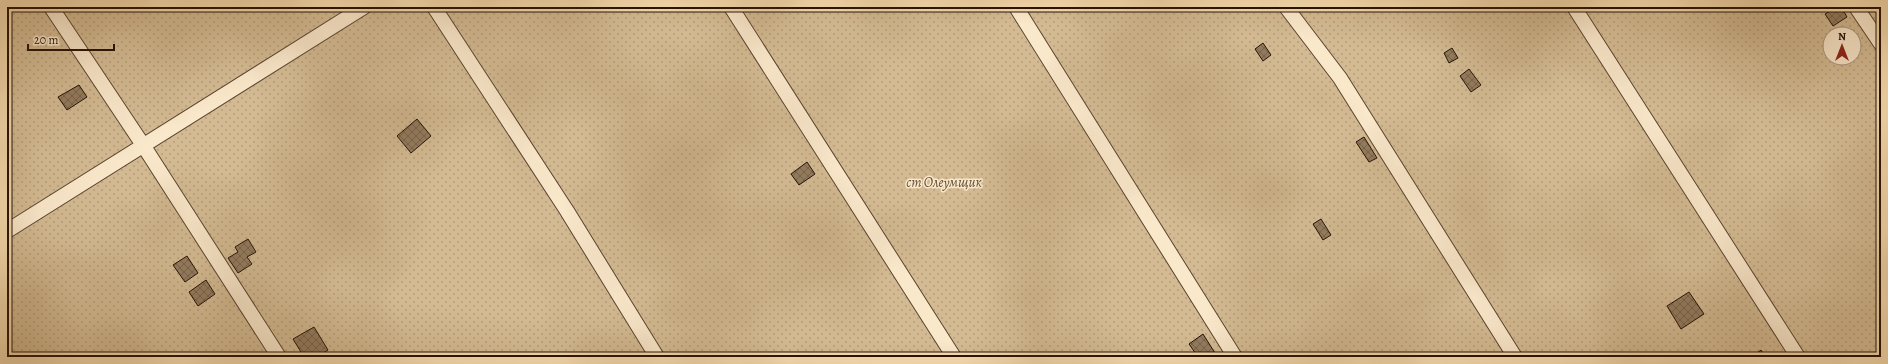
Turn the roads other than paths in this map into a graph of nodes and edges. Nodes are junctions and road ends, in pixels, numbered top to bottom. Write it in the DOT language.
graph roads {
  1 [pos="51,7"];
  2 [pos="364,7"];
  3 [pos="434,7"];
  4 [pos="731,7"];
  5 [pos="1016,7"];
  6 [pos="1286,7"];
  7 [pos="1574,7"];
  8 [pos="1856,7"];
  9 [pos="1881,44"];
  10 [pos="143,145"];
  11 [pos="7,231"];
  12 [pos="279,357"];
  13 [pos="657,357"];
  14 [pos="954,357"];
  15 [pos="1235,357"];
  16 [pos="1515,357"];
  17 [pos="1798,357"];
  1 -- 10 [label="lane"];
  2 -- 10 [label="lane"];
  3 -- 13 [label="lane"];
  4 -- 14 [label="lane"];
  5 -- 15 [label="lane"];
  6 -- 16 [label="lane"];
  7 -- 17 [label="lane"];
  8 -- 9 [label="lane"];
  10 -- 11 [label="lane"];
  10 -- 12 [label="lane"];
}
